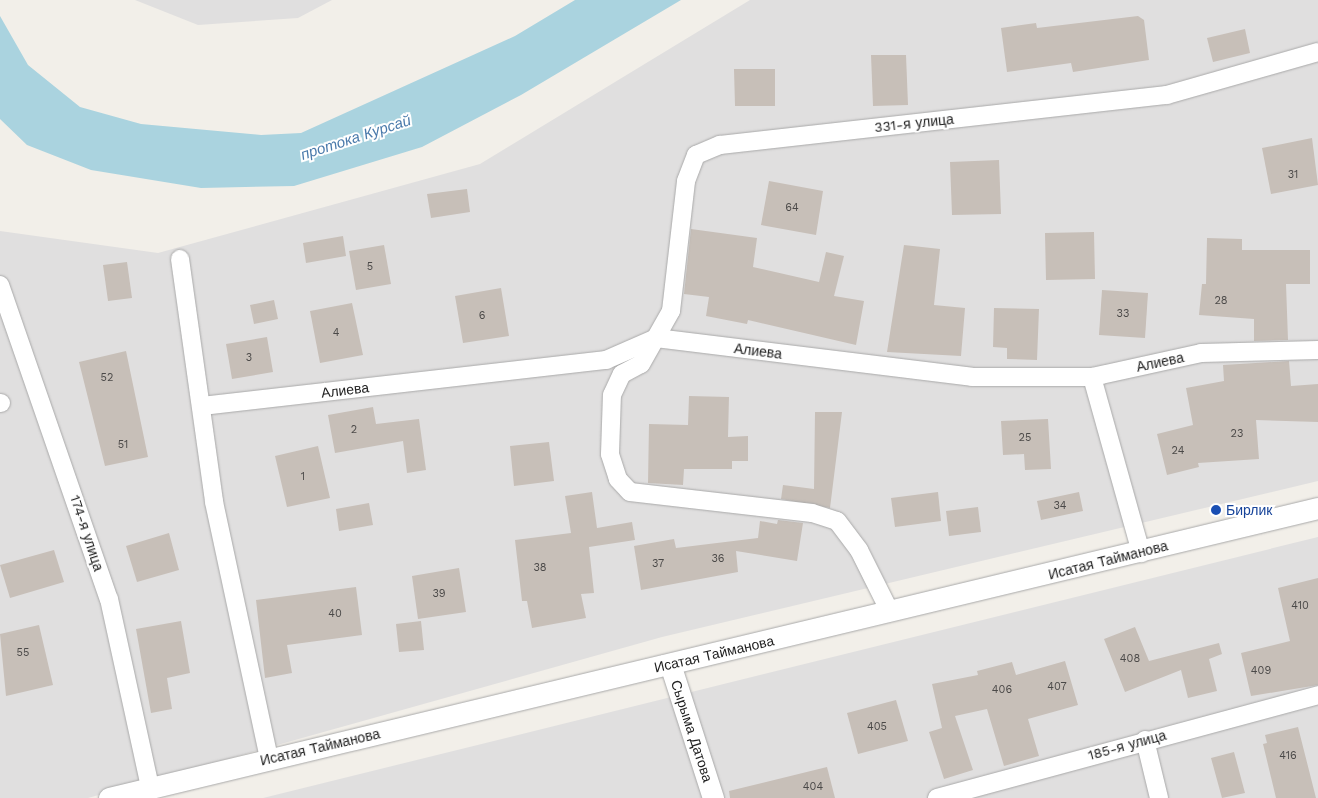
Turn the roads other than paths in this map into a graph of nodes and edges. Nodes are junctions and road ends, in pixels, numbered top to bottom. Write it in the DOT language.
graph roads {
  1 [pos="1318,52"];
  2 [pos="180,259"];
  3 [pos="0,285"];
  4 [pos="656,338"];
  5 [pos="1318,350"];
  6 [pos="1092,376"];
  7 [pos="202,406"];
  8 [pos="1318,508"];
  9 [pos="1141,553"];
  10 [pos="890,612"];
  11 [pos="670,664"];
  12 [pos="1318,695"];
  13 [pos="1146,740"];
  14 [pos="269,759"];
  15 [pos="150,787"];
  16 [pos="109,798"];
  17 [pos="713,798"];
  18 [pos="937,798"];
  19 [pos="1159,798"];
  1 -- 4 [label="street, 331-я улица"];
  2 -- 7 [label="street"];
  3 -- 15 [label="street, 174-я улица"];
  4 -- 6 [label="street, Алиева"];
  4 -- 7 [label="street, Алиева"];
  4 -- 10 [label="street, 331-я улица"];
  5 -- 6 [label="street, Алиева"];
  6 -- 9 [label="street"];
  7 -- 14 [label="street"];
  8 -- 9 [label="street, Исатая Тайманова"];
  9 -- 10 [label="street, Исатая Тайманова"];
  10 -- 11 [label="street, Исатая Тайманова"];
  11 -- 14 [label="street, Исатая Тайманова"];
  11 -- 17 [label="street, Сырыма Датова"];
  12 -- 13 [label="street, 185-я улица"];
  13 -- 18 [label="street, 185-я улица"];
  13 -- 19 [label="street"];
  14 -- 15 [label="street, Исатая Тайманова"];
  15 -- 16 [label="street, Исатая Тайманова"];
}
